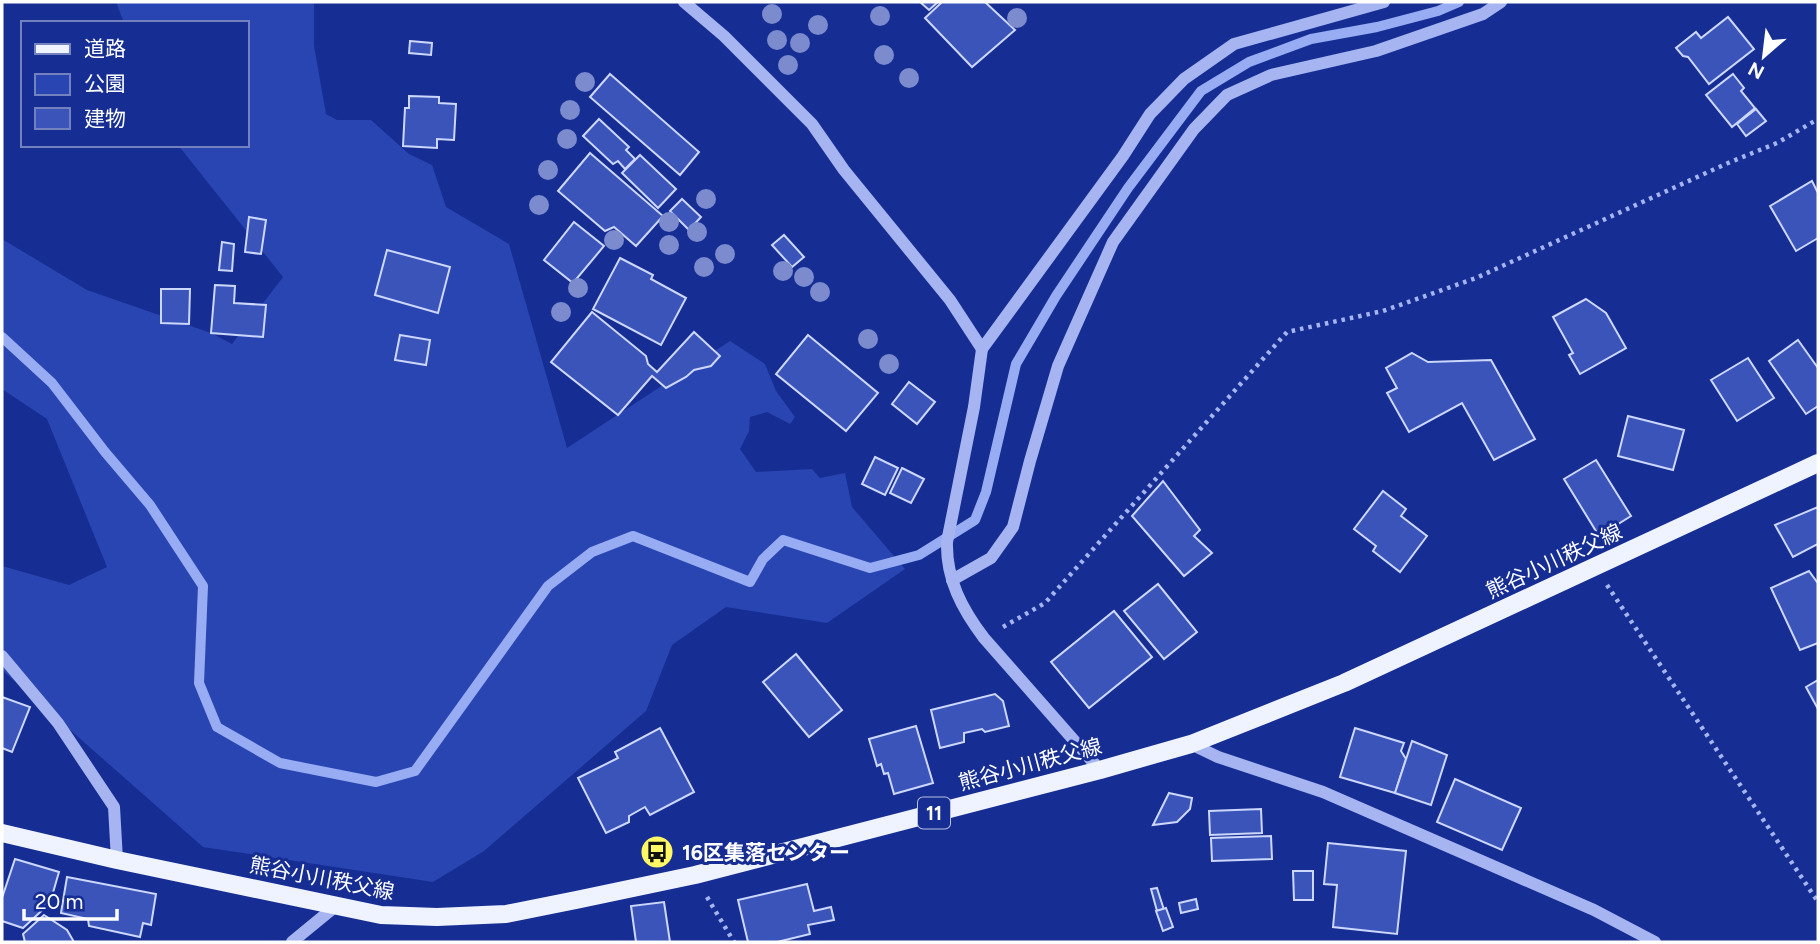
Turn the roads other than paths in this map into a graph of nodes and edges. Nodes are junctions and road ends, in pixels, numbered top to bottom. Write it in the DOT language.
graph roads {
  1 [pos="684,2"];
  2 [pos="1384,2"];
  3 [pos="1501,2"];
  4 [pos="982,349"];
  5 [pos="1818,463"];
  6 [pos="951,580"];
  7 [pos="2,656"];
  8 [pos="1191,744"];
  9 [pos="1100,770"];
  10 [pos="2,833"];
  11 [pos="117,860"];
  12 [pos="337,905"];
  13 [pos="292,942"];
  14 [pos="1655,942"];
  1 -- 4 [label="street"];
  2 -- 4 [label="street"];
  3 -- 6 [label="street"];
  4 -- 6 [label="street"];
  5 -- 8 [label="main road, 熊谷小川秩父線 / 11"];
  6 -- 9 [label="street"];
  7 -- 11 [label="street"];
  8 -- 9 [label="main road, 熊谷小川秩父線 / 11"];
  8 -- 14 [label="street"];
  9 -- 12 [label="main road, 熊谷小川秩父線 / 11"];
  10 -- 11 [label="main road, 熊谷小川秩父線 / 11"];
  11 -- 12 [label="main road, 熊谷小川秩父線 / 11"];
  12 -- 13 [label="street"];
}
